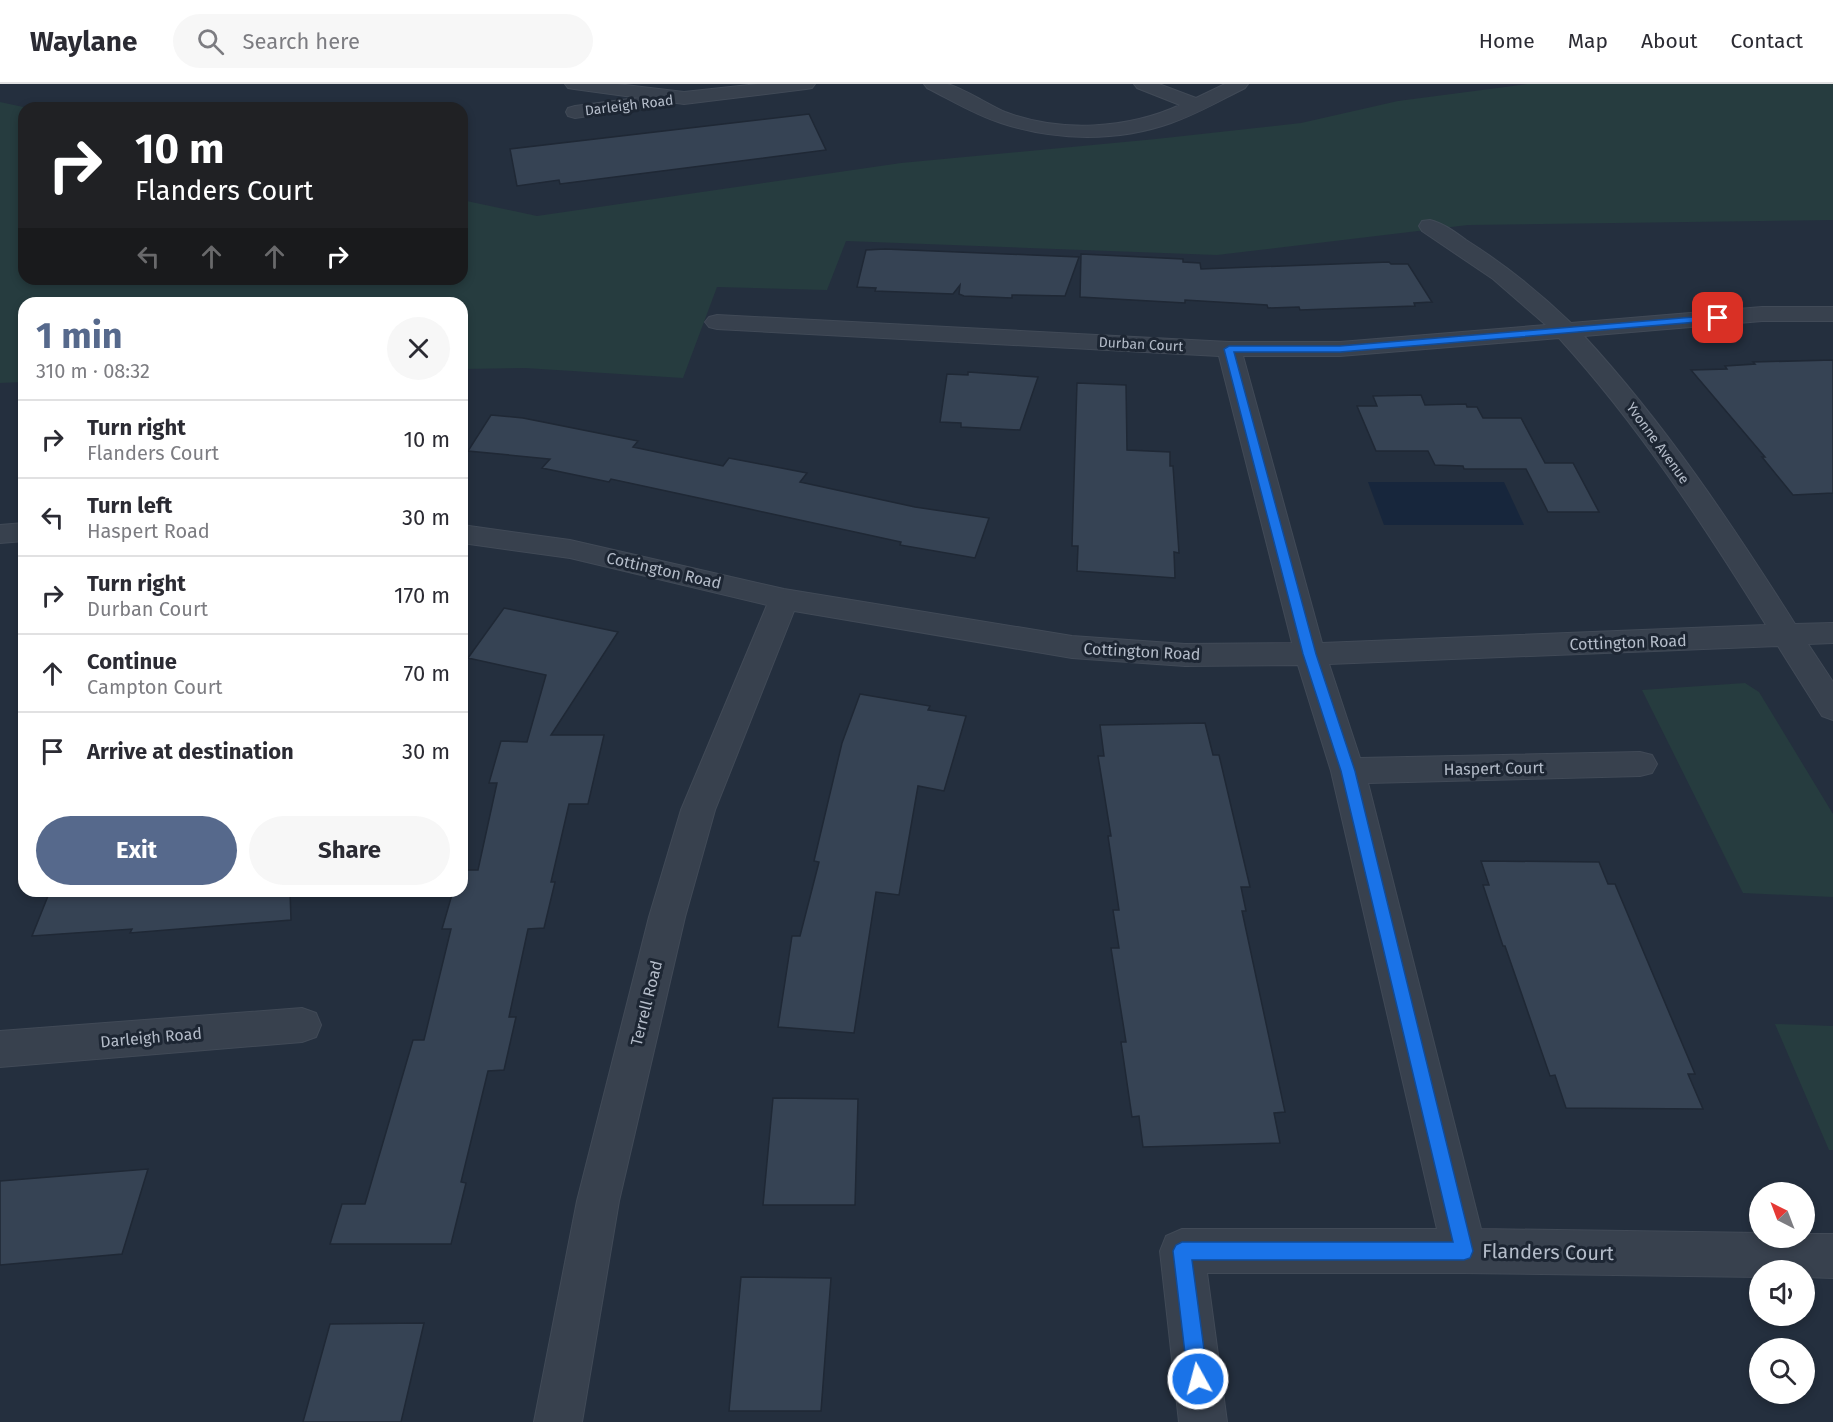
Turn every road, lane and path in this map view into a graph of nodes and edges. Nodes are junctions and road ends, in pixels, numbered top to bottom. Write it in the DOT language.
graph roads {
  1 [pos="574,84"];
  2 [pos="806,84"];
  3 [pos="933,84"];
  4 [pos="1143,84"];
  5 [pos="1239,84"];
  6 [pos="684,98"];
  7 [pos="1196,105"];
  8 [pos="575,112"];
  9 [pos="1430,226"];
  10 [pos="1833,314"];
  11 [pos="717,321"];
  12 [pos="1565,330"];
  13 [pos="1229,349"];
  14 [pos="18,532"];
  15 [pos="0,534"];
  16 [pos="468,535"];
  17 [pos="784,599"];
  18 [pos="1833,633"];
  19 [pos="1785,635"];
  20 [pos="1310,654"];
  21 [pos="1833,708"];
  22 [pos="1640,764"];
  23 [pos="1348,771"];
  24 [pos="302,1025"];
  25 [pos="0,1049"];
  26 [pos="1464,1251"];
  27 [pos="1833,1256"];
  28 [pos="558,1422"];
  29 [pos="1203,1422"];
  1 -- 6 [label="street, Darleigh Road"];
  2 -- 6 [label="street, Darleigh Road"];
  3 -- 7 [label="street"];
  4 -- 7 [label="street"];
  5 -- 7 [label="street"];
  6 -- 8 [label="street, Darleigh Road"];
  9 -- 12 [label="street, Yvonne Avenue"];
  10 -- 12 [label="street, Durban Court"];
  11 -- 13 [label="street, Durban Court"];
  12 -- 13 [label="street, Durban Court"];
  12 -- 19 [label="street, Yvonne Avenue"];
  13 -- 20 [label="street"];
  14 -- 15 [label="street"];
  16 -- 17 [label="street, Cottington Road"];
  17 -- 20 [label="street, Cottington Road"];
  17 -- 28 [label="street, Terrell Road"];
  18 -- 19 [label="street, Cottington Road"];
  19 -- 20 [label="street, Cottington Road"];
  19 -- 21 [label="street, Yvonne Avenue"];
  20 -- 23 [label="street"];
  22 -- 23 [label="street, Haspert Court"];
  23 -- 26 [label="street"];
  24 -- 25 [label="street, Darleigh Road"];
  26 -- 27 [label="street, Flanders Court"];
  26 -- 29 [label="street, Flanders Court"];
}
